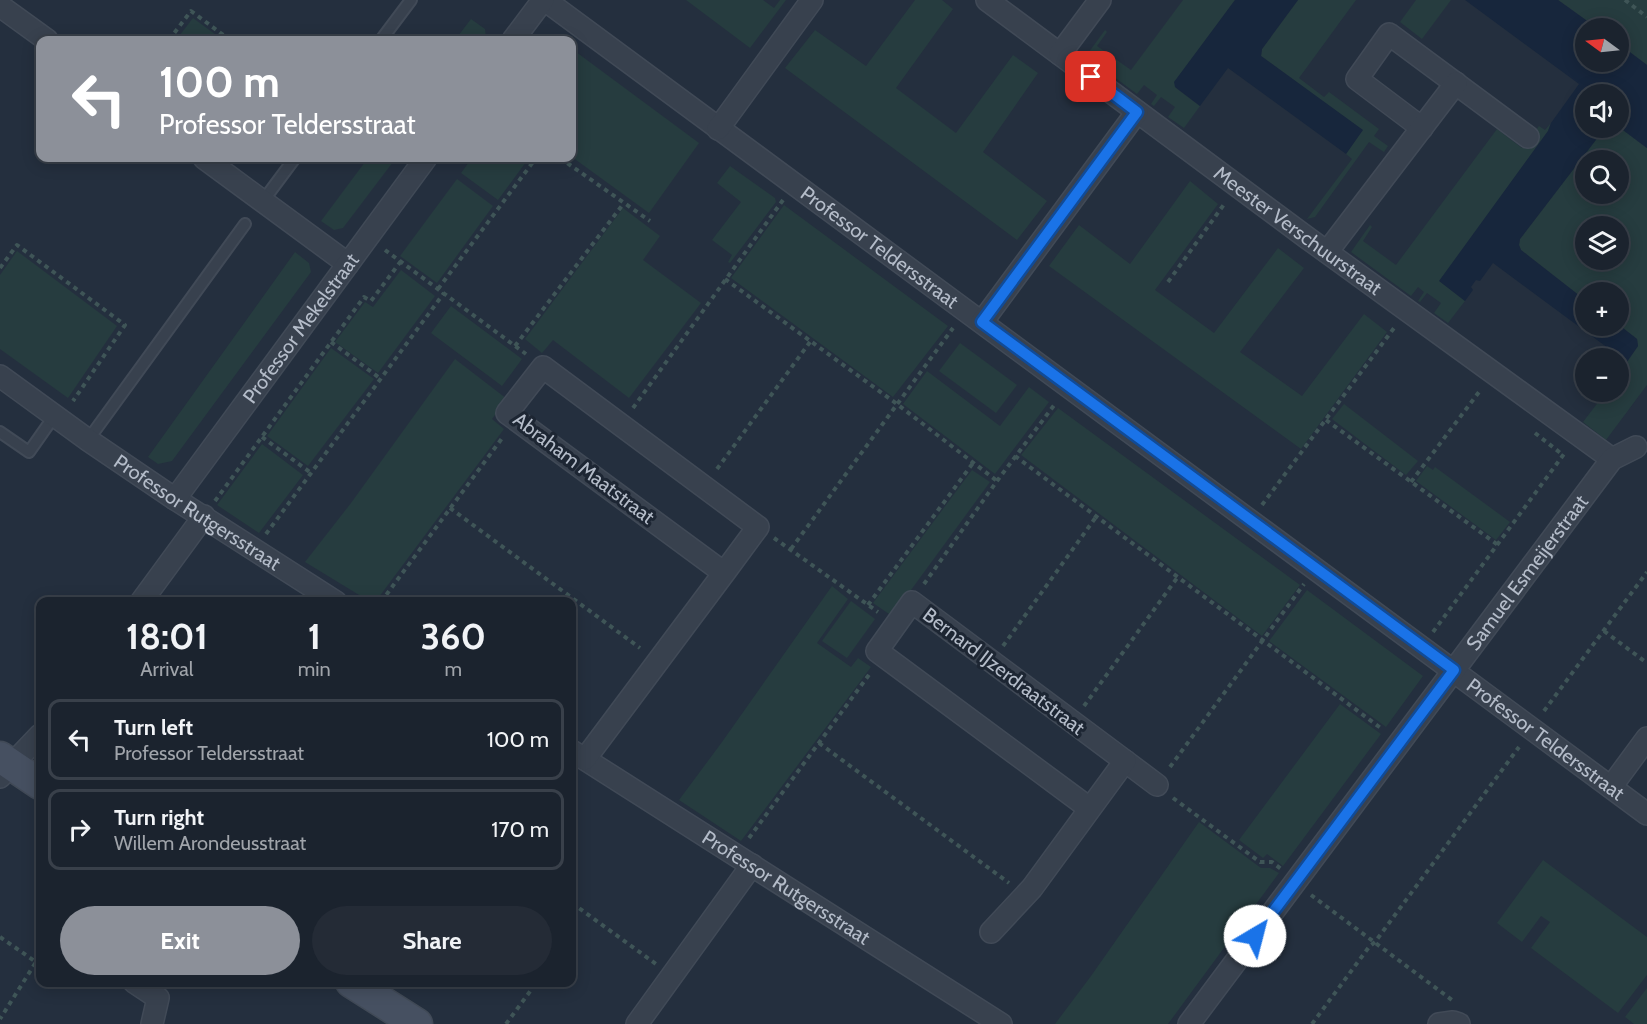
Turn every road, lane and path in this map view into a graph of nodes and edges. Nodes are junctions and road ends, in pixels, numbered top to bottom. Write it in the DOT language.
graph roads {
  1 [pos="411,0"];
  2 [pos="544,0"];
  3 [pos="812,0"];
  4 [pos="987,0"];
  5 [pos="1100,0"];
  6 [pos="1624,0"];
  7 [pos="0,6"];
  8 [pos="1647,17"];
  9 [pos="41,36"];
  10 [pos="172,36"];
  11 [pos="225,36"];
  12 [pos="384,36"];
  13 [pos="516,36"];
  14 [pos="1060,54"];
  15 [pos="1456,83"];
  16 [pos="1137,112"];
  17 [pos="1422,128"];
  18 [pos="718,129"];
  19 [pos="1528,137"];
  20 [pos="209,162"];
  21 [pos="292,162"];
  22 [pos="423,162"];
  23 [pos="533,162"];
  24 [pos="566,162"];
  25 [pos="794,185"];
  26 [pos="263,201"];
  27 [pos="624,203"];
  28 [pos="1225,203"];
  29 [pos="651,221"];
  30 [pos="245,224"];
  31 [pos="368,237"];
  32 [pos="1327,252"];
  33 [pos="400,261"];
  34 [pos="348,264"];
  35 [pos="0,268"];
  36 [pos="725,279"];
  37 [pos="1168,282"];
  38 [pos="438,290"];
  39 [pos="444,294"];
  40 [pos="1408,310"];
  41 [pos="974,316"];
  42 [pos="331,342"];
  43 [pos="810,342"];
  44 [pos="515,346"];
  45 [pos="543,367"];
  46 [pos="0,376"];
  47 [pos="381,379"];
  48 [pos="1068,386"];
  49 [pos="1479,392"];
  50 [pos="897,404"];
  51 [pos="58,417"];
  52 [pos="516,420"];
  53 [pos="1326,420"];
  54 [pos="621,425"];
  55 [pos="0,432"];
  56 [pos="1580,436"];
  57 [pos="262,437"];
  58 [pos="88,440"];
  59 [pos="1636,447"];
  60 [pos="1015,456"];
  61 [pos="1612,459"];
  62 [pos="973,463"];
  63 [pos="311,473"];
  64 [pos="997,481"];
  65 [pos="1412,482"];
  66 [pos="704,486"];
  67 [pos="175,499"];
  68 [pos="450,508"];
  69 [pos="204,516"];
  70 [pos="1096,517"];
  71 [pos="1251,520"];
  72 [pos="758,527"];
  73 [pos="1498,545"];
  74 [pos="255,549"];
  75 [pos="791,549"];
  76 [pos="1316,568"];
  77 [pos="1647,572"];
  78 [pos="724,573"];
  79 [pos="1177,578"];
  80 [pos="145,597"];
  81 [pos="328,597"];
  82 [pos="385,597"];
  83 [pos="571,597"];
  84 [pos="576,601"];
  85 [pos="912,602"];
  86 [pos="867,605"];
  87 [pos="895,625"];
  88 [pos="1604,631"];
  89 [pos="1262,640"];
  90 [pos="1422,647"];
  91 [pos="883,656"];
  92 [pos="658,661"];
  93 [pos="992,661"];
  94 [pos="1647,663"];
  95 [pos="1454,670"];
  96 [pos="1072,722"];
  97 [pos="1532,729"];
  98 [pos="36,738"];
  99 [pos="1647,738"];
  100 [pos="1400,742"];
  101 [pos="819,743"];
  102 [pos="578,755"];
  103 [pos="1125,761"];
  104 [pos="4,766"];
  105 [pos="36,782"];
  106 [pos="1156,785"];
  107 [pos="1611,787"];
  108 [pos="1089,808"];
  109 [pos="1647,814"];
  110 [pos="744,860"];
  111 [pos="1294,883"];
  112 [pos="1025,895"];
  113 [pos="576,906"];
  114 [pos="991,932"];
  115 [pos="0,937"];
  116 [pos="1376,942"];
  117 [pos="672,976"];
  118 [pos="142,987"];
  119 [pos="359,987"];
  120 [pos="533,987"];
  121 [pos="0,1019"];
  122 [pos="1450,1023"];
  123 [pos="154,1024"];
  124 [pos="417,1024"];
  125 [pos="506,1024"];
  126 [pos="636,1024"];
  127 [pos="1001,1024"];
  128 [pos="1189,1024"];
  129 [pos="1312,1024"];
  1 -- 12 [label="lane"];
  2 -- 13 [label="street"];
  2 -- 18 [label="street, Professor Teldersstraat"];
  3 -- 18 [label="street"];
  4 -- 14 [label="street, Meester Verschuurstraat"];
  5 -- 14 [label="street"];
  6 -- 8 [label="path"];
  7 -- 9 [label="street"];
  10 -- 11 [label="path"];
  14 -- 16 [label="street, Meester Verschuurstraat"];
  15 -- 17 [label="street"];
  15 -- 17 [label="street"];
  15 -- 19 [label="street"];
  16 -- 32 [label="street, Meester Verschuurstraat"];
  16 -- 41 [label="street"];
  17 -- 32 [label="street"];
  18 -- 25 [label="street, Professor Teldersstraat"];
  20 -- 26 [label="street"];
  21 -- 26 [label="lane"];
  22 -- 31 [label="street, Professor Mekelstraat"];
  23 -- 38 [label="path"];
  24 -- 27 [label="path"];
  25 -- 36 [label="path"];
  25 -- 41 [label="street, Professor Teldersstraat"];
  26 -- 34 [label="street"];
  27 -- 29 [label="path"];
  27 -- 44 [label="path"];
  28 -- 37 [label="path"];
  30 -- 58 [label="lane"];
  31 -- 33 [label="path"];
  31 -- 34 [label="street, Professor Mekelstraat"];
  32 -- 40 [label="street, Meester Verschuurstraat"];
  33 -- 38 [label="path"];
  33 -- 42 [label="path"];
  34 -- 67 [label="street, Professor Mekelstraat"];
  35 -- 51 [label="path"];
  36 -- 43 [label="path"];
  36 -- 54 [label="path"];
  38 -- 39 [label="path"];
  39 -- 44 [label="path"];
  39 -- 47 [label="path"];
  40 -- 53 [label="path"];
  40 -- 56 [label="street, Meester Verschuurstraat"];
  41 -- 48 [label="street, Professor Teldersstraat"];
  41 -- 50 [label="path"];
  42 -- 47 [label="path"];
  42 -- 57 [label="path"];
  43 -- 50 [label="path"];
  43 -- 66 [label="path"];
  44 -- 45 [label="path"];
  45 -- 52 [label="street, Abraham Maatstraat"];
  45 -- 54 [label="street"];
  46 -- 51 [label="street, Professor Rutgersstraat"];
  47 -- 63 [label="path"];
  48 -- 60 [label="path"];
  48 -- 71 [label="street, Professor Teldersstraat"];
  49 -- 65 [label="path"];
  50 -- 62 [label="path"];
  50 -- 75 [label="path"];
  51 -- 55 [label="lane"];
  51 -- 58 [label="street, Professor Rutgersstraat"];
  52 -- 68 [label="path"];
  52 -- 78 [label="street, Abraham Maatstraat"];
  53 -- 65 [label="path"];
  53 -- 71 [label="path"];
  54 -- 66 [label="street"];
  56 -- 61 [label="street, Meester Verschuurstraat"];
  56 -- 73 [label="path"];
  57 -- 63 [label="path"];
  57 -- 69 [label="path"];
  58 -- 67 [label="street, Professor Rutgersstraat"];
  59 -- 61 [label="street, Samuel Esmeijerstraat"];
  60 -- 64 [label="path"];
  60 -- 70 [label="path"];
  61 -- 95 [label="street, Samuel Esmeijerstraat"];
  62 -- 64 [label="path"];
  62 -- 86 [label="path"];
  63 -- 74 [label="path"];
  64 -- 85 [label="path"];
  65 -- 73 [label="path"];
  66 -- 72 [label="street"];
  67 -- 69 [label="street, Professor Rutgersstraat"];
  68 -- 82 [label="path"];
  68 -- 83 [label="path"];
  69 -- 74 [label="street, Professor Rutgersstraat"];
  69 -- 80 [label="street"];
  70 -- 79 [label="path"];
  70 -- 93 [label="path"];
  71 -- 76 [label="street, Professor Teldersstraat"];
  72 -- 75 [label="path"];
  72 -- 78 [label="street"];
  73 -- 90 [label="path"];
  74 -- 81 [label="street, Professor Rutgersstraat"];
  75 -- 86 [label="path"];
  76 -- 89 [label="path"];
  76 -- 90 [label="street, Professor Teldersstraat"];
  77 -- 88 [label="path"];
  78 -- 92 [label="street"];
  79 -- 89 [label="path"];
  79 -- 96 [label="path"];
  84 -- 92 [label="path"];
  85 -- 87 [label="street, Bernard IJzerdraatstraat"];
  85 -- 93 [label="street, Bernard IJzerdraatstraat"];
  86 -- 87 [label="path"];
  87 -- 91 [label="street, Bernard IJzerdraatstraat"];
  88 -- 94 [label="path"];
  88 -- 97 [label="path"];
  89 -- 100 [label="path"];
  89 -- 106 [label="path"];
  90 -- 95 [label="street, Professor Teldersstraat"];
  91 -- 101 [label="path"];
  91 -- 108 [label="street"];
  92 -- 102 [label="street"];
  93 -- 96 [label="street, Bernard IJzerdraatstraat"];
  95 -- 97 [label="street, Professor Teldersstraat"];
  95 -- 100 [label="street, Samuel Esmeijerstraat"];
  96 -- 103 [label="street, Bernard IJzerdraatstraat"];
  97 -- 107 [label="street, Professor Teldersstraat"];
  97 -- 116 [label="path"];
  98 -- 104 [label="street"];
  99 -- 107 [label="street"];
  100 -- 111 [label="street, Samuel Esmeijerstraat"];
  101 -- 110 [label="path"];
  101 -- 112 [label="path"];
  102 -- 110 [label="street, Professor Rutgersstraat"];
  103 -- 106 [label="street, Bernard IJzerdraatstraat"];
  103 -- 108 [label="street"];
  104 -- 105 [label="street"];
  106 -- 111 [label="path"];
  107 -- 109 [label="street, Professor Teldersstraat"];
  108 -- 112 [label="street"];
  110 -- 117 [label="street"];
  110 -- 127 [label="street, Professor Rutgersstraat"];
  111 -- 116 [label="path"];
  111 -- 128 [label="street, Samuel Esmeijerstraat"];
  112 -- 114 [label="street"];
  113 -- 117 [label="path"];
  115 -- 121 [label="path"];
  116 -- 122 [label="path"];
  116 -- 129 [label="path"];
  117 -- 126 [label="street"];
  118 -- 123 [label="street"];
  119 -- 124 [label="street"];
  120 -- 125 [label="path"];
}
